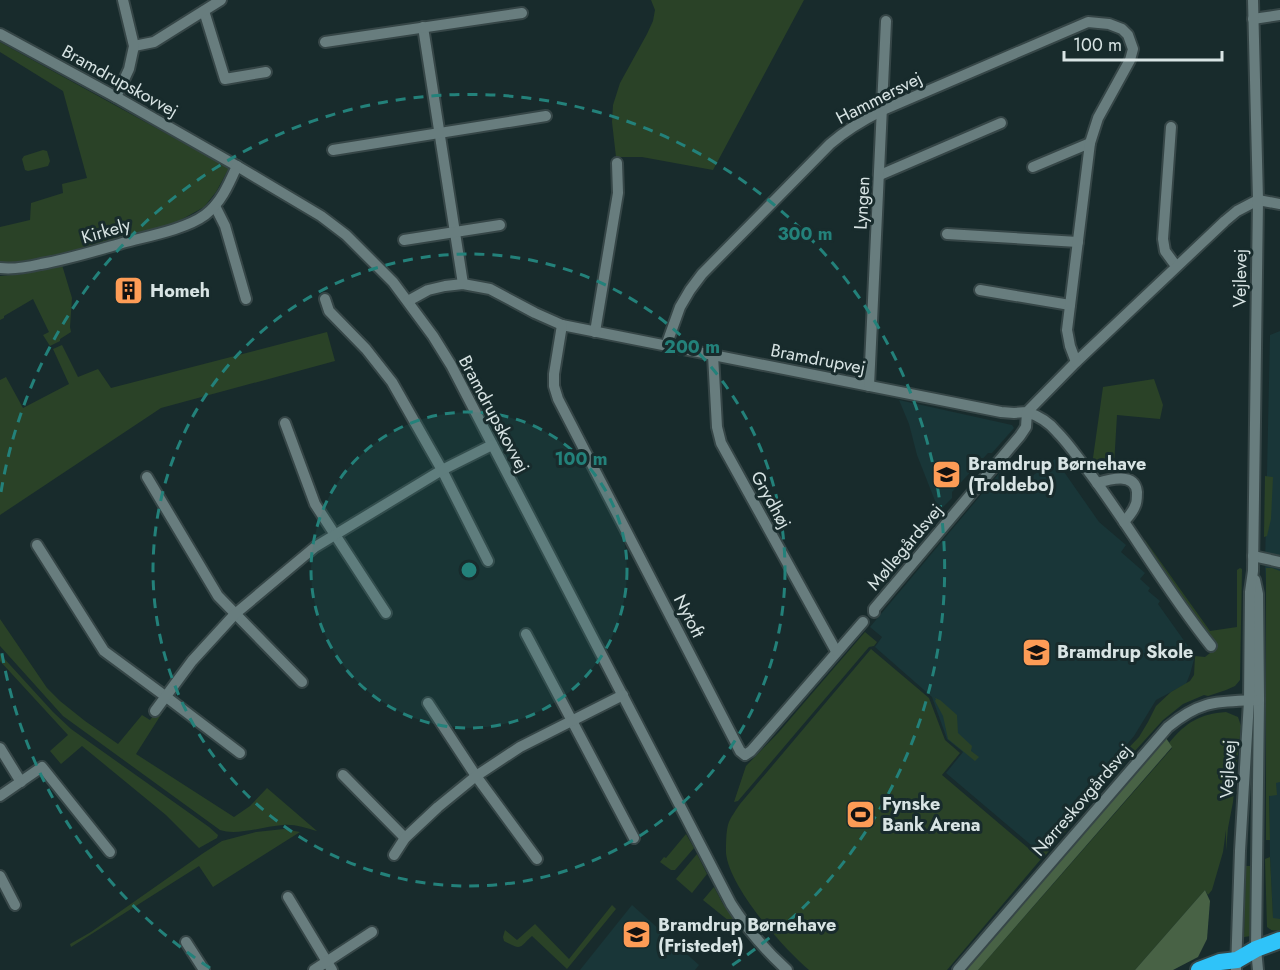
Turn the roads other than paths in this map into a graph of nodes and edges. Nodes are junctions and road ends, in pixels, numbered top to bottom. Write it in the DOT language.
graph roads {
  1 [pos="123,0"];
  2 [pos="220,0"];
  3 [pos="1253,0"];
  4 [pos="204,11"];
  5 [pos="522,12"];
  6 [pos="1280,15"];
  7 [pos="1253,19"];
  8 [pos="886,21"];
  9 [pos="423,27"];
  10 [pos="0,34"];
  11 [pos="325,42"];
  12 [pos="134,46"];
  13 [pos="266,72"];
  14 [pos="116,97"];
  15 [pos="883,110"];
  16 [pos="546,116"];
  17 [pos="1002,123"];
  18 [pos="1171,127"];
  19 [pos="440,133"];
  20 [pos="1090,143"];
  21 [pos="333,150"];
  22 [pos="617,163"];
  23 [pos="237,166"];
  24 [pos="1034,167"];
  25 [pos="880,175"];
  26 [pos="1257,200"];
  27 [pos="1280,204"];
  28 [pos="215,206"];
  29 [pos="500,225"];
  30 [pos="454,232"];
  31 [pos="947,234"];
  32 [pos="404,240"];
  33 [pos="1078,242"];
  34 [pos="1176,267"];
  35 [pos="0,268"];
  36 [pos="463,284"];
  37 [pos="980,290"];
  38 [pos="246,299"];
  39 [pos="325,299"];
  40 [pos="408,300"];
  41 [pos="1070,305"];
  42 [pos="562,325"];
  43 [pos="595,332"];
  44 [pos="666,346"];
  45 [pos="714,355"];
  46 [pos="1076,362"];
  47 [pos="869,386"];
  48 [pos="1027,412"];
  49 [pos="285,423"];
  50 [pos="492,444"];
  51 [pos="442,470"];
  52 [pos="147,477"];
  53 [pos="1097,483"];
  54 [pos="1125,522"];
  55 [pos="335,534"];
  56 [pos="37,545"];
  57 [pos="1253,556"];
  58 [pos="488,561"];
  59 [pos="1280,562"];
  60 [pos="874,612"];
  61 [pos="386,613"];
  62 [pos="235,614"];
  63 [pos="863,622"];
  64 [pos="526,634"];
  65 [pos="1210,645"];
  66 [pos="836,651"];
  67 [pos="302,682"];
  68 [pos="623,695"];
  69 [pos="165,696"];
  70 [pos="1254,700"];
  71 [pos="428,704"];
  72 [pos="154,711"];
  73 [pos="573,721"];
  74 [pos="0,748"];
  75 [pos="240,753"];
  76 [pos="343,775"];
  77 [pos="476,776"];
  78 [pos="21,782"];
  79 [pos="0,796"];
  80 [pos="405,838"];
  81 [pos="634,838"];
  82 [pos="110,852"];
  83 [pos="393,855"];
  84 [pos="537,859"];
  85 [pos="0,876"];
  86 [pos="288,897"];
  87 [pos="15,905"];
  88 [pos="372,932"];
  89 [pos="1280,940"];
  90 [pos="186,942"];
  91 [pos="1256,949"];
  92 [pos="330,966"];
  93 [pos="1239,967"];
  94 [pos="204,970"];
  95 [pos="314,970"];
  96 [pos="787,970"];
  97 [pos="958,970"];
  98 [pos="1199,970"];
  99 [pos="1258,970"];
  1 -- 12 [label="street"];
  2 -- 4 [label="street"];
  3 -- 7 [label="street, Vejlevej"];
  4 -- 12 [label="street"];
  4 -- 13 [label="street"];
  5 -- 9 [label="street"];
  6 -- 7 [label="street"];
  7 -- 26 [label="street, Vejlevej"];
  8 -- 15 [label="street, Lyngen"];
  9 -- 11 [label="street"];
  9 -- 19 [label="street"];
  10 -- 14 [label="street, Bramdrupskovvej"];
  12 -- 14 [label="street"];
  14 -- 23 [label="street, Bramdrupskovvej"];
  15 -- 20 [label="street, Hammersvej"];
  15 -- 25 [label="street, Lyngen"];
  15 -- 44 [label="street, Hammersvej"];
  16 -- 19 [label="street"];
  17 -- 25 [label="street"];
  18 -- 34 [label="street"];
  19 -- 21 [label="street"];
  19 -- 30 [label="street"];
  20 -- 24 [label="street"];
  20 -- 33 [label="street"];
  22 -- 43 [label="street"];
  23 -- 28 [label="street, Kirkely"];
  23 -- 40 [label="street, Bramdrupskovvej"];
  25 -- 47 [label="street, Lyngen"];
  26 -- 27 [label="street"];
  26 -- 34 [label="street"];
  26 -- 57 [label="street, Vejlevej"];
  28 -- 35 [label="street, Kirkely"];
  28 -- 38 [label="street"];
  29 -- 30 [label="street"];
  30 -- 32 [label="street"];
  30 -- 36 [label="street"];
  31 -- 33 [label="street"];
  33 -- 41 [label="street"];
  34 -- 46 [label="street"];
  36 -- 40 [label="street, Bramdrupvej"];
  36 -- 42 [label="street, Bramdrupvej"];
  37 -- 41 [label="street"];
  39 -- 51 [label="street"];
  40 -- 50 [label="street, Bramdrupskovvej"];
  41 -- 46 [label="street"];
  42 -- 43 [label="street, Bramdrupvej"];
  42 -- 66 [label="street, Nytoft"];
  43 -- 44 [label="street, Bramdrupvej"];
  44 -- 45 [label="street, Bramdrupvej"];
  45 -- 47 [label="street, Bramdrupvej"];
  45 -- 66 [label="street, Grydhøj"];
  46 -- 48 [label="street"];
  47 -- 48 [label="street, Bramdrupvej"];
  48 -- 53 [label="street"];
  48 -- 60 [label="street, Møllegårdsvej"];
  49 -- 55 [label="street"];
  50 -- 51 [label="street"];
  50 -- 68 [label="street, Bramdrupskovvej"];
  51 -- 55 [label="street"];
  51 -- 58 [label="street"];
  52 -- 62 [label="street"];
  53 -- 54 [label="street"];
  53 -- 54 [label="street"];
  54 -- 65 [label="street"];
  55 -- 61 [label="street"];
  55 -- 62 [label="street"];
  56 -- 69 [label="street"];
  57 -- 59 [label="street"];
  57 -- 70 [label="street, Vejlevej"];
  62 -- 67 [label="street"];
  62 -- 69 [label="street"];
  63 -- 66 [label="street, Nytoft"];
  64 -- 73 [label="street"];
  68 -- 73 [label="street"];
  68 -- 96 [label="street, Bramdrupskovvej"];
  69 -- 72 [label="street"];
  69 -- 75 [label="street"];
  70 -- 91 [label="street, Vejlevej"];
  70 -- 93 [label="street, Vejlevej"];
  70 -- 97 [label="street, Nørreskovgårdsvej"];
  71 -- 77 [label="street"];
  73 -- 77 [label="street"];
  73 -- 81 [label="street"];
  74 -- 78 [label="street"];
  76 -- 80 [label="street"];
  77 -- 80 [label="street"];
  77 -- 84 [label="street"];
  78 -- 79 [label="street"];
  78 -- 82 [label="street"];
  80 -- 83 [label="street"];
  85 -- 87 [label="street"];
  86 -- 92 [label="street"];
  88 -- 92 [label="street"];
  89 -- 91 [label="highway"];
  90 -- 94 [label="street"];
  91 -- 93 [label="highway"];
  91 -- 99 [label="street, Vejlevej"];
  92 -- 95 [label="street"];
  93 -- 98 [label="highway"];
}
